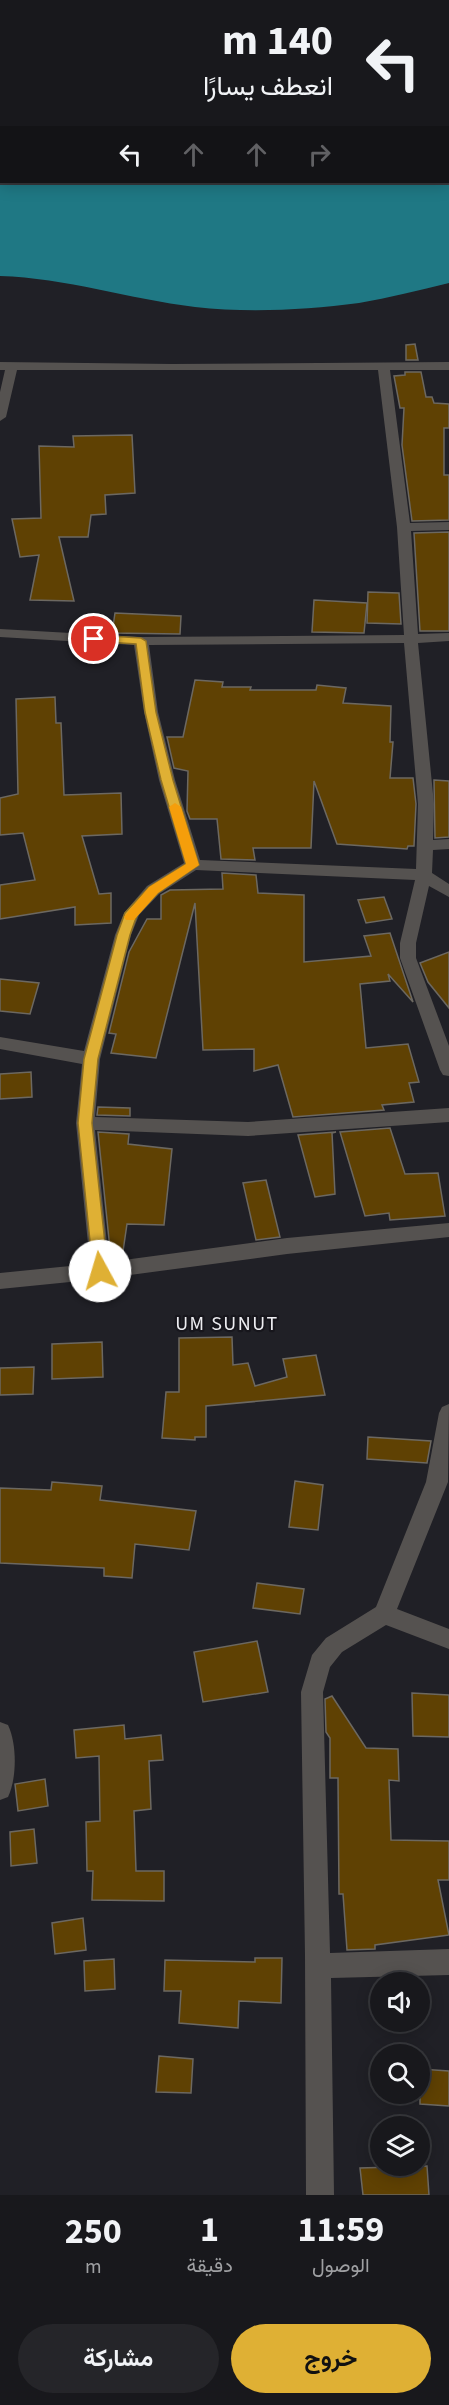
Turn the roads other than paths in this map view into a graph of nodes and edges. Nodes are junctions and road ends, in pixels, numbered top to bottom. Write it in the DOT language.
graph roads {
  1 [pos="6,366"];
  2 [pos="449,366"];
  3 [pos="384,367"];
  4 [pos="2,400"];
  5 [pos="0,417"];
  6 [pos="449,526"];
  7 [pos="404,527"];
  8 [pos="0,633"];
  9 [pos="449,637"];
  10 [pos="411,639"];
  11 [pos="141,641"];
  12 [pos="449,844"];
  13 [pos="427,845"];
  14 [pos="193,865"];
  15 [pos="424,876"];
  16 [pos="449,892"];
  17 [pos="0,1042"];
  18 [pos="91,1059"];
  19 [pos="449,1070"];
  20 [pos="449,1115"];
  21 [pos="85,1123"];
  22 [pos="449,1230"];
  23 [pos="100,1271"];
  24 [pos="0,1281"];
  25 [pos="449,1413"];
  26 [pos="384,1614"];
  27 [pos="449,1639"];
  28 [pos="0,1733"];
  29 [pos="0,1789"];
  30 [pos="449,1962"];
  31 [pos="318,1966"];
  32 [pos="320,2195"];
  1 -- 3 [label="street"];
  1 -- 4 [label="street"];
  2 -- 3 [label="street"];
  3 -- 7 [label="street"];
  4 -- 5 [label="street"];
  6 -- 7 [label="street"];
  7 -- 10 [label="street"];
  8 -- 11 [label="street"];
  9 -- 10 [label="street"];
  10 -- 11 [label="street"];
  10 -- 13 [label="street"];
  11 -- 14 [label="street"];
  12 -- 13 [label="street"];
  13 -- 15 [label="street"];
  14 -- 15 [label="street"];
  14 -- 18 [label="street"];
  15 -- 16 [label="street"];
  15 -- 19 [label="street"];
  17 -- 18 [label="street"];
  18 -- 21 [label="street"];
  20 -- 21 [label="street"];
  21 -- 23 [label="street"];
  22 -- 23 [label="street"];
  23 -- 24 [label="street"];
  25 -- 26 [label="street"];
  26 -- 27 [label="street"];
  26 -- 31 [label="street"];
  28 -- 29 [label="street"];
  30 -- 31 [label="street"];
  31 -- 32 [label="street"];
}
